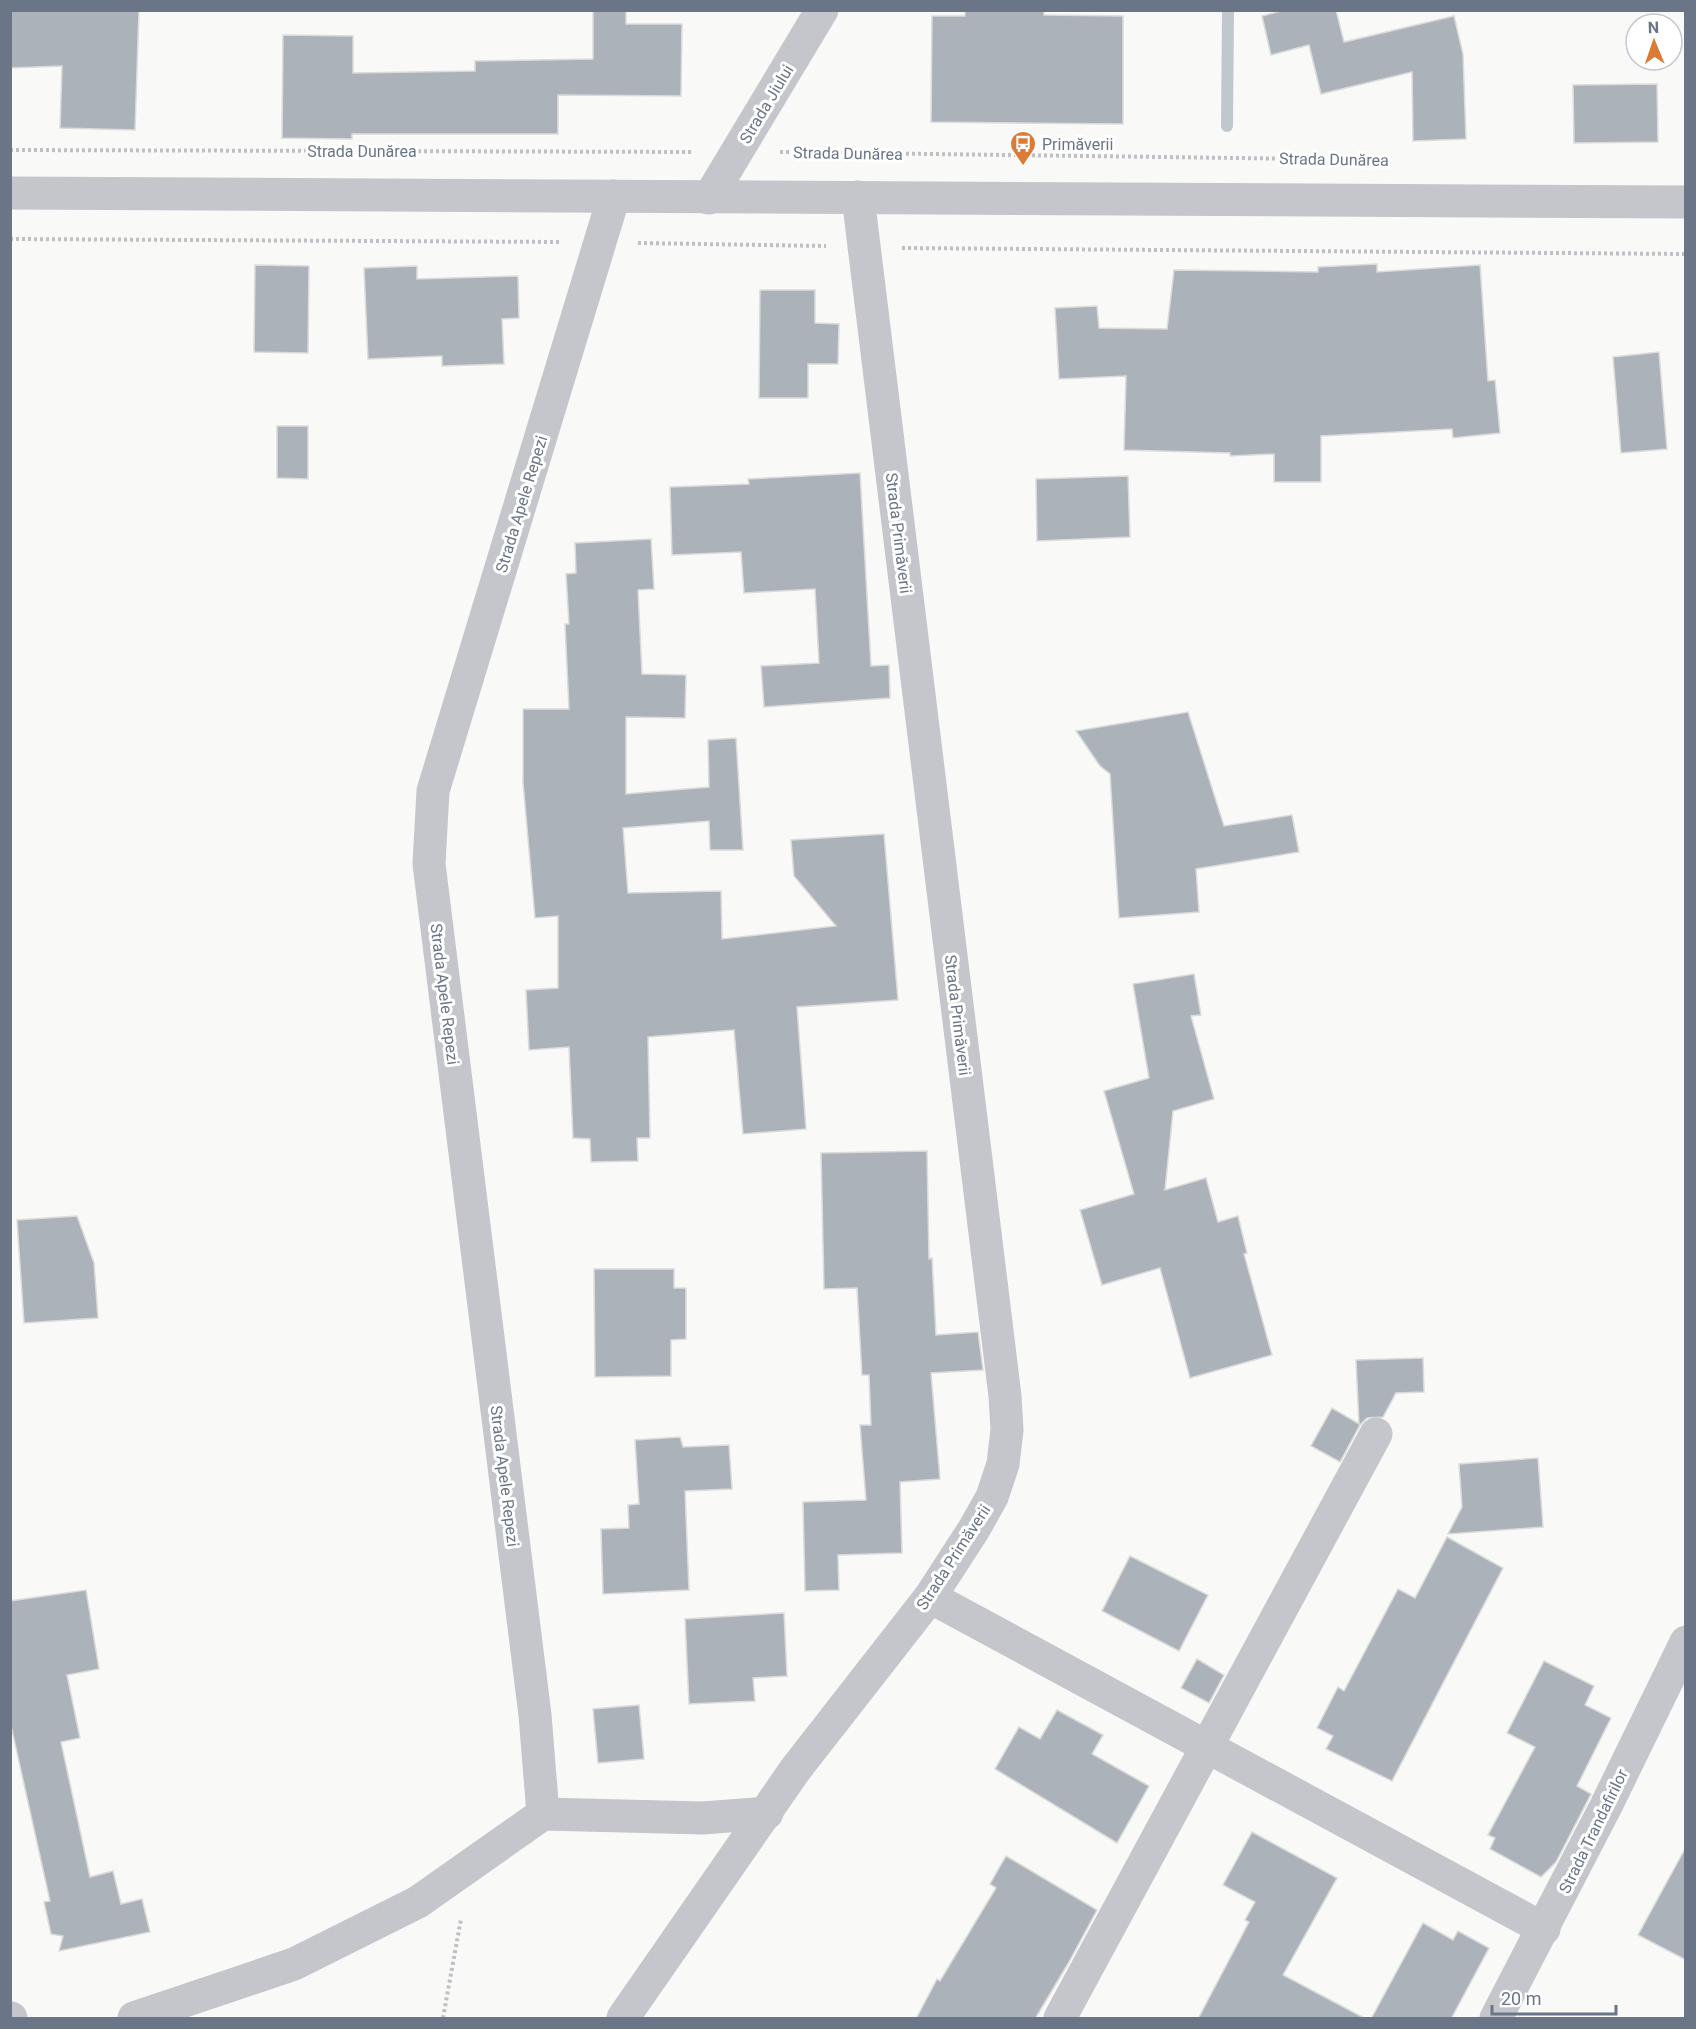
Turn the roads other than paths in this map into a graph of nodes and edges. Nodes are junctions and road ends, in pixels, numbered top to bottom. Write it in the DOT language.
graph roads {
  1 [pos="822,10"];
  2 [pos="10,193"];
  3 [pos="614,196"];
  4 [pos="858,197"];
  5 [pos="709,198"];
  6 [pos="1686,202"];
  7 [pos="1376,1434"];
  8 [pos="930,1597"];
  9 [pos="1686,1642"];
  10 [pos="1207,1747"];
  11 [pos="767,1813"];
  12 [pos="543,1814"];
  13 [pos="1544,1929"];
  14 [pos="134,2019"];
  15 [pos="623,2019"];
  16 [pos="1060,2019"];
  17 [pos="1496,2019"];
  1 -- 5 [label="street, Strada Jiului"];
  2 -- 3 [label="street"];
  3 -- 5 [label="street"];
  3 -- 12 [label="street, Strada Apele Repezi"];
  4 -- 5 [label="street"];
  4 -- 6 [label="street"];
  4 -- 8 [label="street, Strada Primăverii"];
  7 -- 10 [label="street"];
  8 -- 10 [label="street"];
  8 -- 11 [label="street, Strada Primăverii"];
  9 -- 13 [label="street, Strada Trandafirilor"];
  10 -- 13 [label="street"];
  10 -- 16 [label="street"];
  11 -- 12 [label="street"];
  11 -- 15 [label="street, Strada Primăverii"];
  12 -- 14 [label="street"];
  13 -- 17 [label="street, Strada Trandafirilor"];
}
